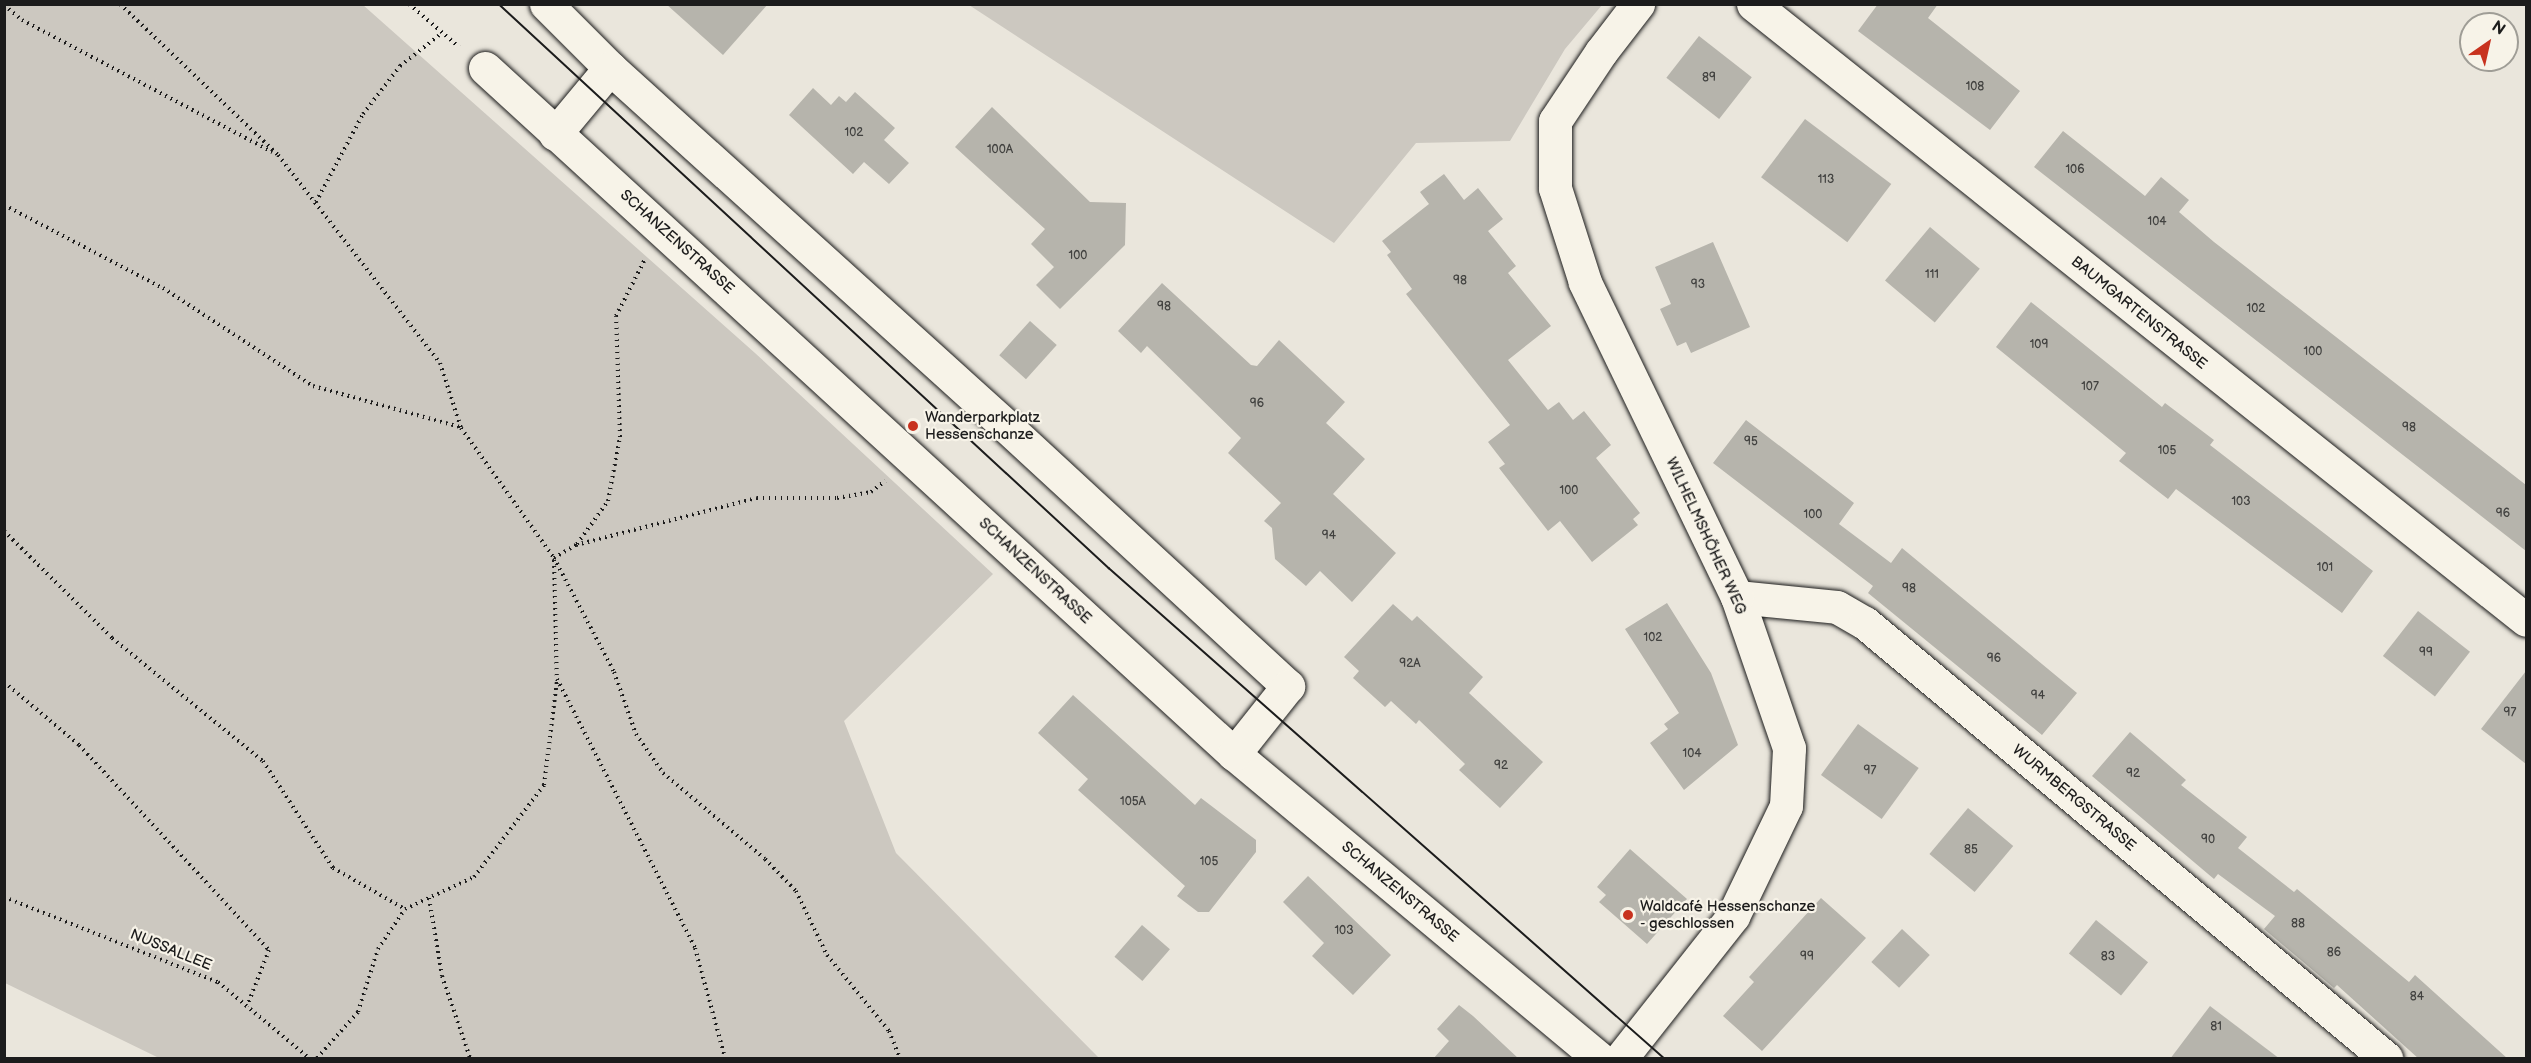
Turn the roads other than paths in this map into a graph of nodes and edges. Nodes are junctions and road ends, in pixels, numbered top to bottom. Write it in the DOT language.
graph roads {
  1 [pos="546,4"];
  2 [pos="1638,4"];
  3 [pos="1753,4"];
  4 [pos="485,69"];
  5 [pos="610,69"];
  6 [pos="555,134"];
  7 [pos="1737,597"];
  8 [pos="2526,620"];
  9 [pos="1234,754"];
  10 [pos="1599,1059"];
  11 [pos="1622,1059"];
  12 [pos="2386,1059"];
  1 -- 5 [label="street"];
  2 -- 7 [label="street, WILHELMSHÖHER WEG"];
  3 -- 8 [label="street, BAUMGARTENSTRASSE"];
  4 -- 6 [label="street, SCHANZENSTRASSE"];
  5 -- 6 [label="street"];
  5 -- 9 [label="street"];
  6 -- 9 [label="street, SCHANZENSTRASSE"];
  7 -- 11 [label="street, WILHELMSHÖHER WEG"];
  7 -- 12 [label="street, WURMBERGSTRASSE"];
  9 -- 10 [label="street, SCHANZENSTRASSE"];
}
